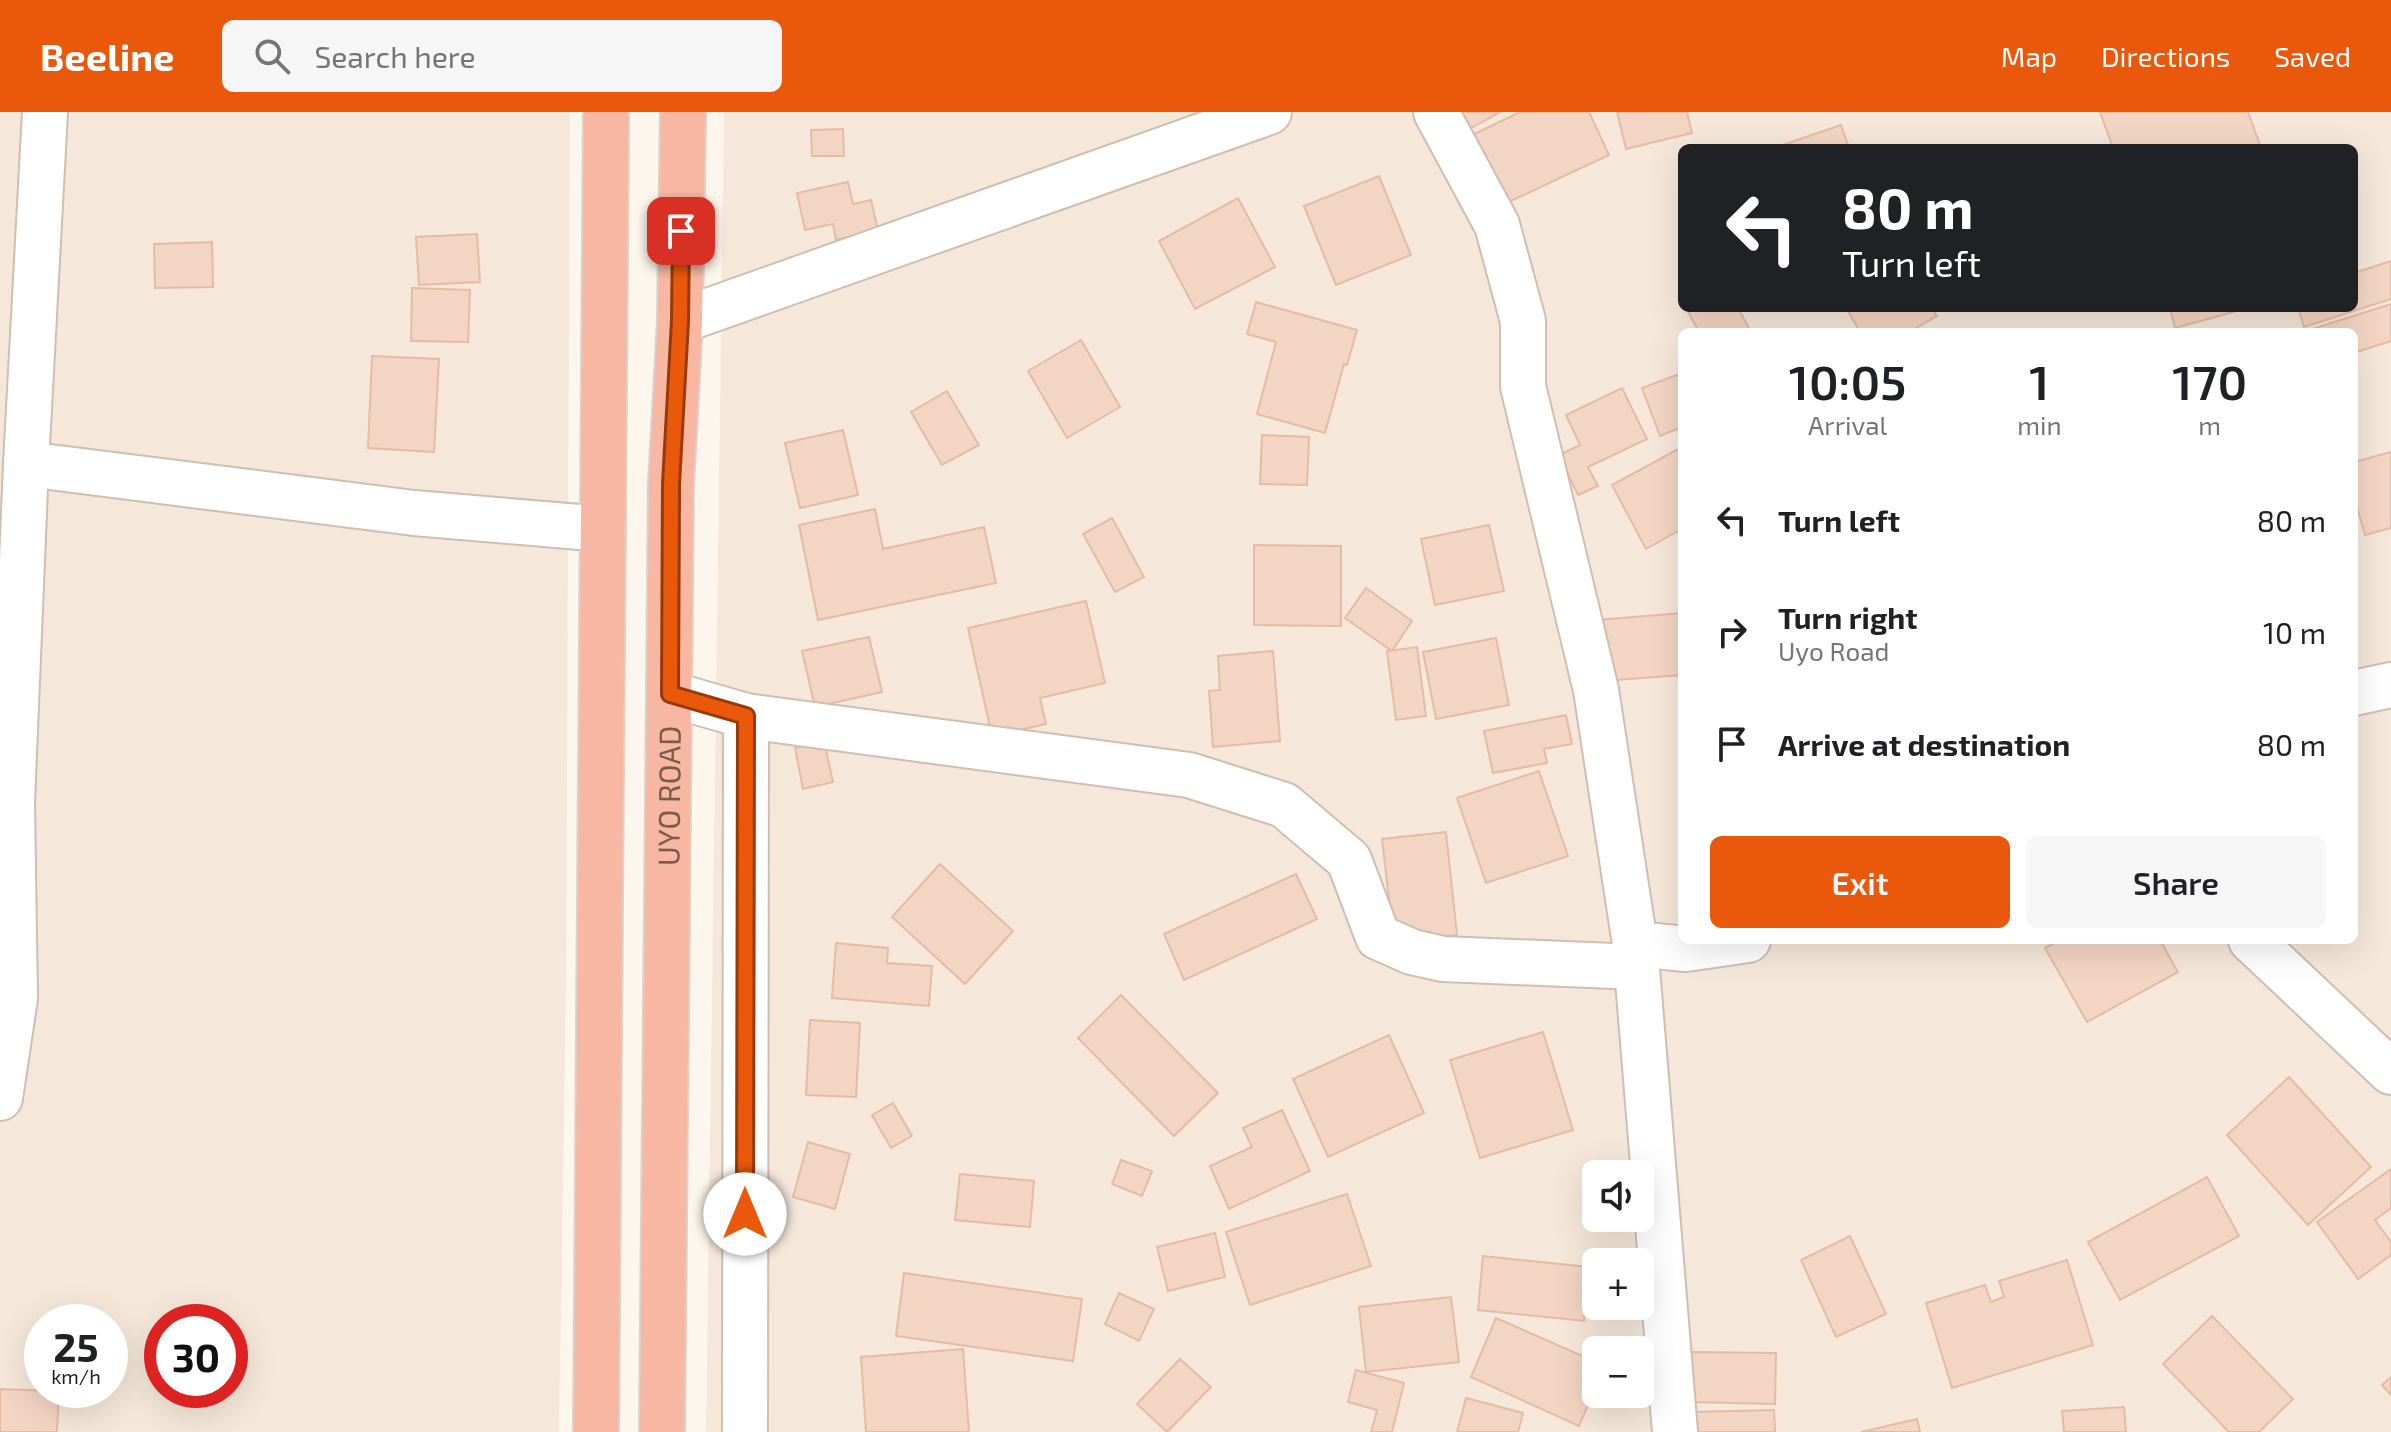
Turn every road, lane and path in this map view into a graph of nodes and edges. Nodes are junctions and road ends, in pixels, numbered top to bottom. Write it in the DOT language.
graph roads {
  1 [pos="45,112"];
  2 [pos="606,112"];
  3 [pos="683,112"];
  4 [pos="1269,112"];
  5 [pos="1436,112"];
  6 [pos="680,321"];
  7 [pos="26,464"];
  8 [pos="603,529"];
  9 [pos="2391,685"];
  10 [pos="2358,692"];
  11 [pos="670,694"];
  12 [pos="746,716"];
  13 [pos="6,803"];
  14 [pos="1720,944"];
  15 [pos="2255,944"];
  16 [pos="1636,955"];
  17 [pos="2391,1072"];
  18 [pos="0,1098"];
  19 [pos="596,1432"];
  20 [pos="662,1432"];
  21 [pos="745,1432"];
  22 [pos="1675,1432"];
  1 -- 7 [label="street"];
  2 -- 8 [label="highway"];
  3 -- 6 [label="highway, UYO ROAD"];
  4 -- 6 [label="street"];
  5 -- 16 [label="street"];
  6 -- 11 [label="highway, UYO ROAD"];
  7 -- 8 [label="street"];
  7 -- 13 [label="street"];
  8 -- 19 [label="highway"];
  9 -- 10 [label="street"];
  11 -- 12 [label="street"];
  11 -- 20 [label="highway, UYO ROAD"];
  12 -- 16 [label="street"];
  12 -- 21 [label="street"];
  13 -- 18 [label="street"];
  14 -- 16 [label="street"];
  15 -- 17 [label="street"];
  16 -- 22 [label="street"];
}
